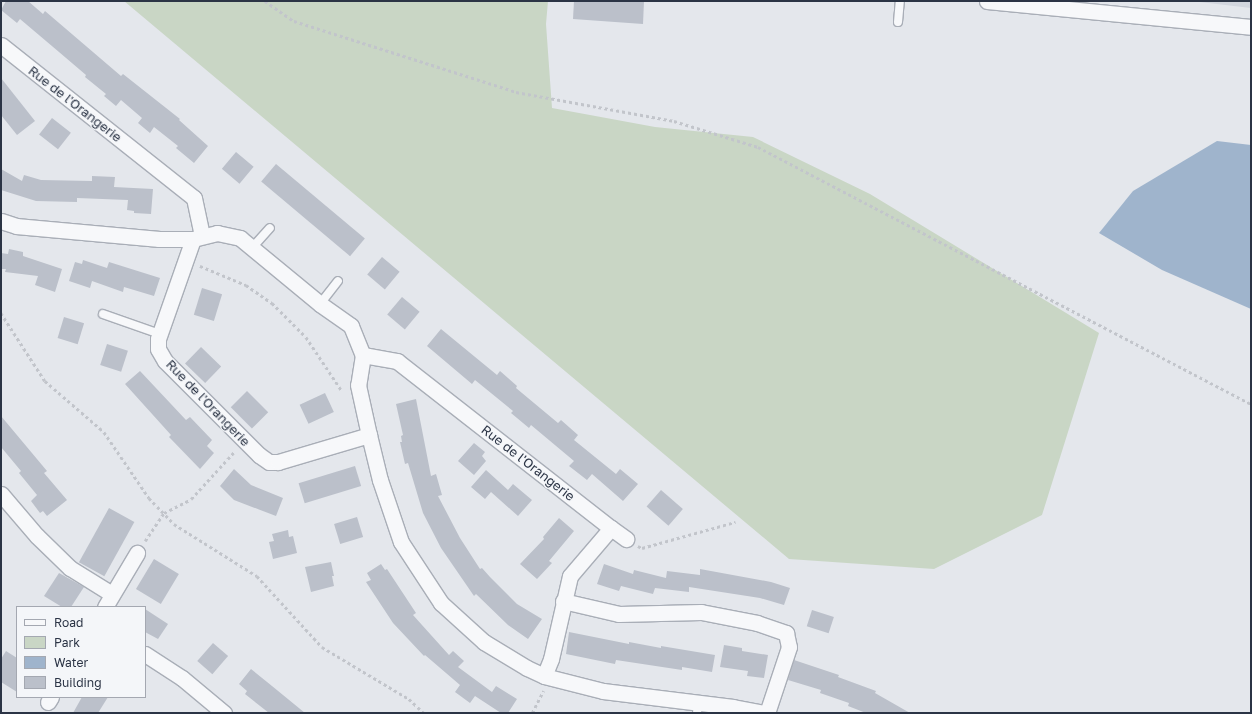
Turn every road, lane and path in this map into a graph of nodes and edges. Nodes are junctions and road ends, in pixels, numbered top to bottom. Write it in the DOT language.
graph roads {
  1 [pos="265,1"];
  2 [pos="900,1"];
  3 [pos="987,1"];
  4 [pos="898,22"];
  5 [pos="1251,27"];
  6 [pos="1,45"];
  7 [pos="1,221"];
  8 [pos="270,228"];
  9 [pos="197,237"];
  10 [pos="251,249"];
  11 [pos="186,263"];
  12 [pos="338,281"];
  13 [pos="320,304"];
  14 [pos="1,313"];
  15 [pos="103,314"];
  16 [pos="160,334"];
  17 [pos="363,355"];
  18 [pos="346,398"];
  19 [pos="1251,404"];
  20 [pos="369,435"];
  21 [pos="244,441"];
  22 [pos="1,494"];
  23 [pos="164,513"];
  24 [pos="735,522"];
  25 [pos="611,528"];
  26 [pos="626,539"];
  27 [pos="137,553"];
  28 [pos="564,600"];
  29 [pos="109,601"];
  30 [pos="146,655"];
  31 [pos="544,676"];
  32 [pos="697,708"];
  33 [pos="224,713"];
  34 [pos="424,713"];
  35 [pos="532,713"];
  36 [pos="763,713"];
  37 [pos="767,713"];
  1 -- 19 [label="path"];
  2 -- 4 [label="lane"];
  3 -- 5 [label="street"];
  6 -- 9 [label="street, Rue de l'Orangerie"];
  7 -- 9 [label="street"];
  8 -- 10 [label="lane"];
  9 -- 10 [label="street"];
  9 -- 11 [label="street, Rue de l'Orangerie"];
  10 -- 13 [label="street"];
  11 -- 16 [label="street, Rue de l'Orangerie"];
  11 -- 18 [label="path"];
  12 -- 13 [label="lane"];
  13 -- 17 [label="street"];
  14 -- 23 [label="path"];
  15 -- 16 [label="lane"];
  16 -- 21 [label="street, Rue de l'Orangerie"];
  17 -- 20 [label="street"];
  17 -- 25 [label="street, Rue de l'Orangerie"];
  20 -- 21 [label="street, Rue de l'Orangerie"];
  20 -- 31 [label="street"];
  21 -- 23 [label="path"];
  22 -- 29 [label="street"];
  23 -- 27 [label="path"];
  23 -- 34 [label="path"];
  24 -- 26 [label="path"];
  25 -- 26 [label="street, Rue de l'Orangerie"];
  25 -- 28 [label="street"];
  27 -- 29 [label="street"];
  28 -- 31 [label="street"];
  28 -- 37 [label="street"];
  30 -- 33 [label="street"];
  31 -- 32 [label="street"];
  31 -- 35 [label="path"];
  32 -- 36 [label="street"];
}
